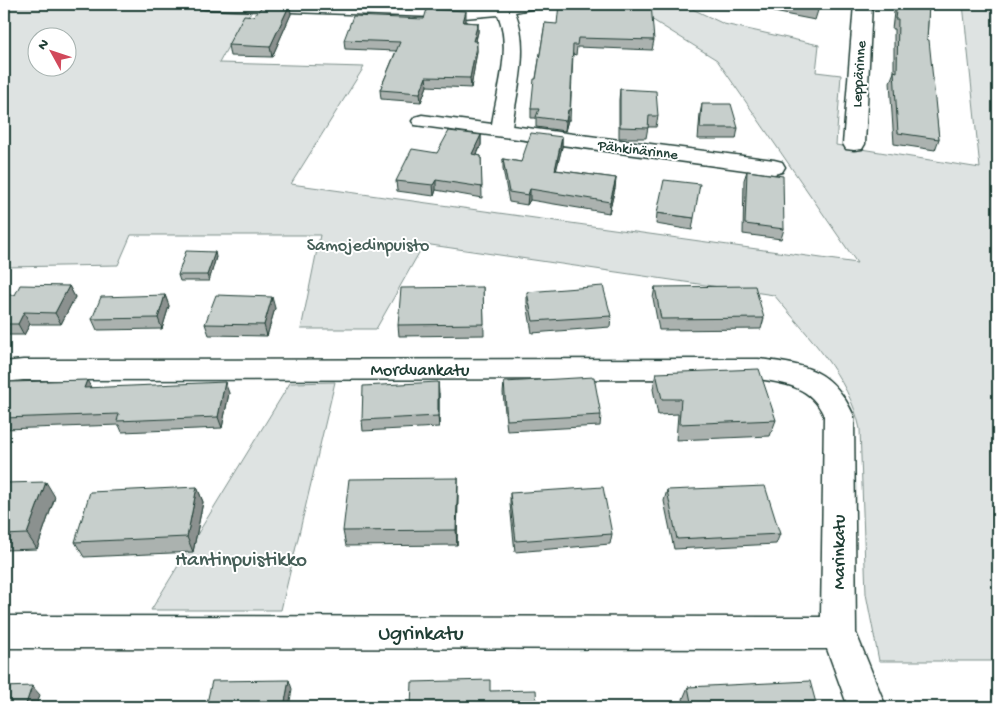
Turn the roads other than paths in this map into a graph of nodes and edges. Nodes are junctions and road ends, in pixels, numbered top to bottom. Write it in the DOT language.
graph roads {
  1 [pos="206,4"];
  2 [pos="529,4"];
  3 [pos="863,4"];
  4 [pos="377,7"];
  5 [pos="505,9"];
  6 [pos="422,122"];
  7 [pos="501,132"];
  8 [pos="854,144"];
  9 [pos="774,167"];
  10 [pos="4,372"];
  11 [pos="829,394"];
  12 [pos="4,632"];
  13 [pos="838,633"];
  14 [pos="867,707"];
  1 -- 4 [label="street"];
  2 -- 5 [label="street"];
  3 -- 8 [label="street, Leppärinne"];
  4 -- 5 [label="street"];
  5 -- 7 [label="street"];
  6 -- 7 [label="street, Pähkinärinne"];
  7 -- 9 [label="street, Pähkinärinne"];
  10 -- 11 [label="street, Mordvankatu"];
  11 -- 13 [label="street, Marinkatu"];
  12 -- 13 [label="street, Ugrinkatu"];
  13 -- 14 [label="street, Marinkatu"];
}
